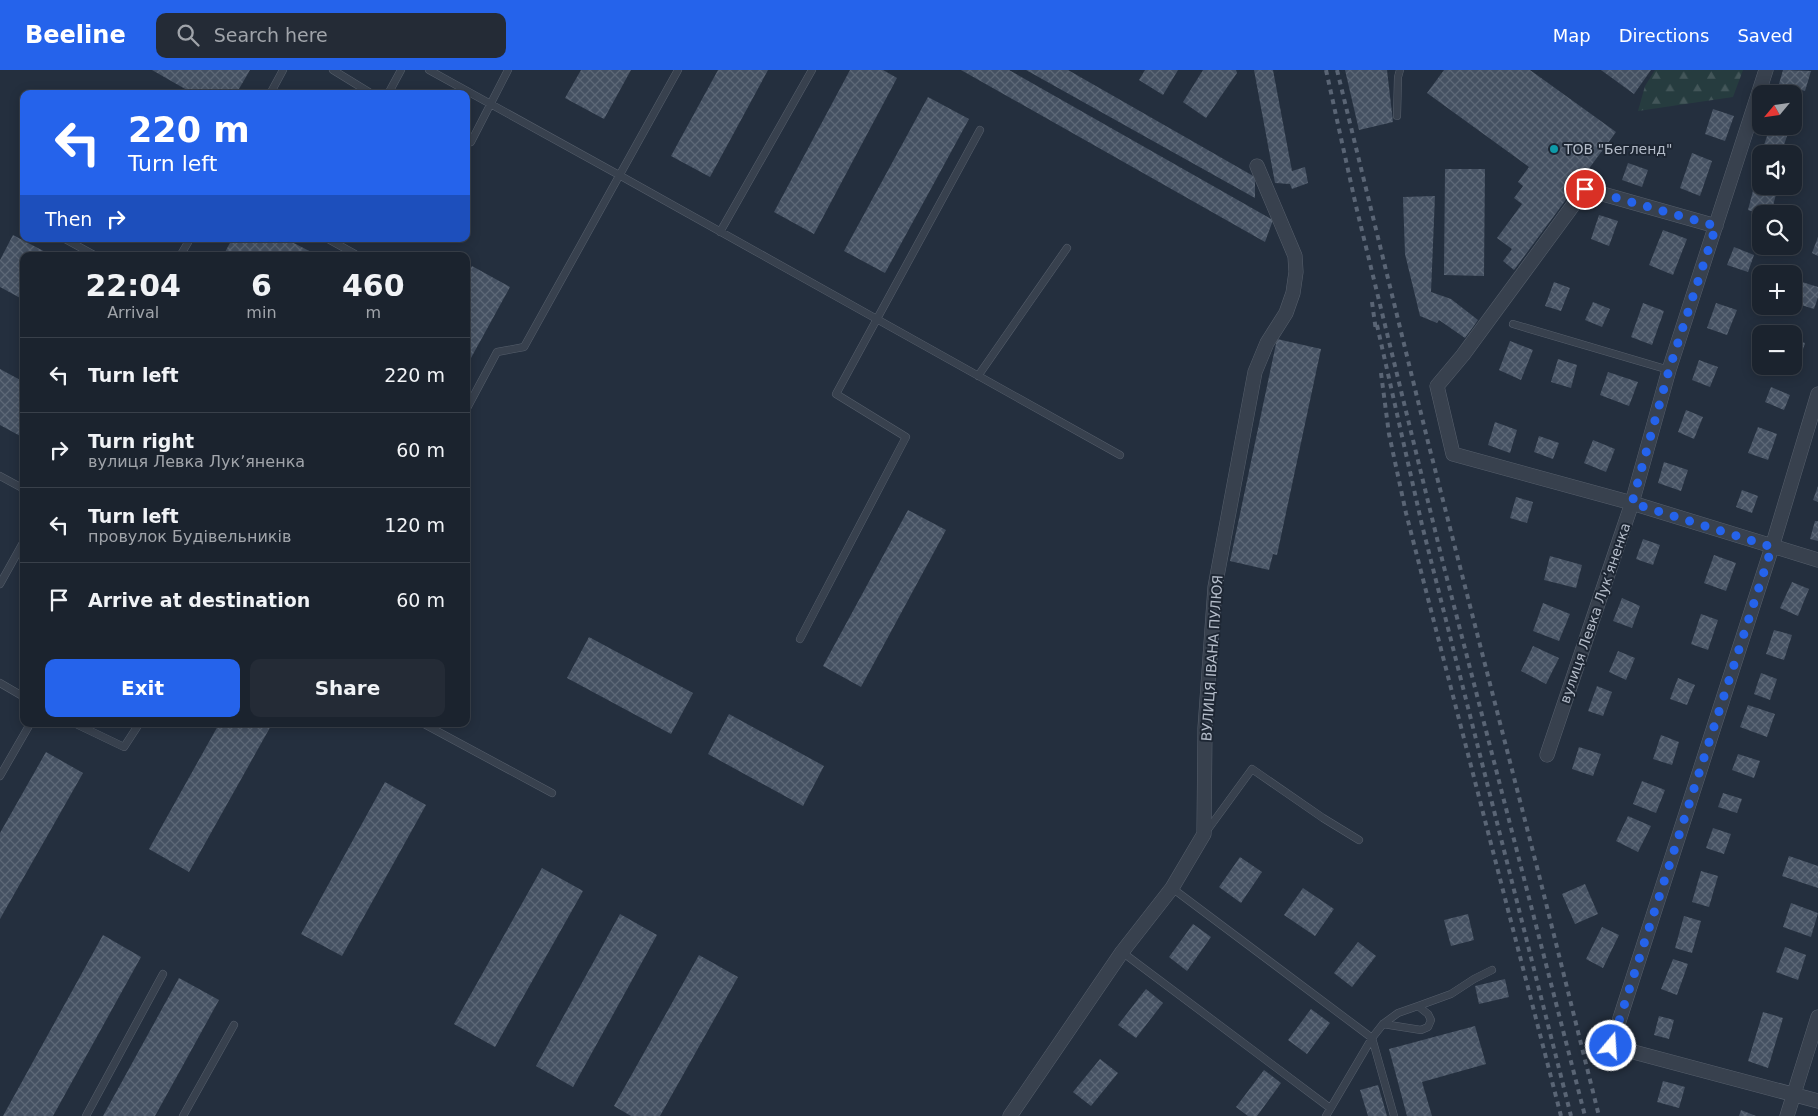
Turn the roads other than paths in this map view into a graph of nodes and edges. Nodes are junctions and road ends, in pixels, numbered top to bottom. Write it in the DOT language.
graph roads {
  1 [pos="283,70"];
  2 [pos="332,70"];
  3 [pos="401,70"];
  4 [pos="428,70"];
  5 [pos="508,70"];
  6 [pos="678,70"];
  7 [pos="812,70"];
  8 [pos="1400,70"];
  9 [pos="1766,70"];
  10 [pos="272,90"];
  11 [pos="365,90"];
  12 [pos="390,90"];
  13 [pos="464,90"];
  14 [pos="470,93"];
  15 [pos="490,104"];
  16 [pos="1397,116"];
  17 [pos="980,130"];
  18 [pos="471,142"];
  19 [pos="1257,166"];
  20 [pos="619,175"];
  21 [pos="1716,226"];
  22 [pos="720,232"];
  23 [pos="70,242"];
  24 [pos="333,242"];
  25 [pos="1067,248"];
  26 [pos="89,252"];
  27 [pos="351,252"];
  28 [pos="876,319"];
  29 [pos="1512,324"];
  30 [pos="1669,370"];
  31 [pos="978,376"];
  32 [pos="1818,394"];
  33 [pos="470,403"];
  34 [pos="1120,455"];
  35 [pos="0,476"];
  36 [pos="20,487"];
  37 [pos="1632,503"];
  38 [pos="1772,547"];
  39 [pos="20,548"];
  40 [pos="1818,560"];
  41 [pos="0,584"];
  42 [pos="800,639"];
  43 [pos="0,683"];
  44 [pos="20,695"];
  45 [pos="28,727"];
  46 [pos="82,727"];
  47 [pos="137,727"];
  48 [pos="430,727"];
  49 [pos="1547,755"];
  50 [pos="0,776"];
  51 [pos="552,793"];
  52 [pos="1204,834"];
  53 [pos="1359,840"];
  54 [pos="1172,888"];
  55 [pos="1122,952"];
  56 [pos="1492,970"];
  57 [pos="163,974"];
  58 [pos="1418,1006"];
  59 [pos="1818,1017"];
  60 [pos="1383,1024"];
  61 [pos="234,1025"];
  62 [pos="1372,1038"];
  63 [pos="1794,1094"];
  64 [pos="1818,1101"];
  65 [pos="1330,1108"];
  66 [pos="1015,1114"];
  67 [pos="86,1116"];
  68 [pos="183,1116"];
  69 [pos="1326,1116"];
  70 [pos="1394,1116"];
  71 [pos="1788,1116"];
  1 -- 10 [label="lane"];
  2 -- 11 [label="lane"];
  3 -- 12 [label="lane"];
  4 -- 13 [label="lane"];
  5 -- 15 [label="lane"];
  6 -- 20 [label="lane"];
  7 -- 22 [label="lane"];
  8 -- 16 [label="lane"];
  9 -- 21 [label="street, вулиця Левка Лукʼяненка"];
  14 -- 15 [label="lane"];
  15 -- 18 [label="lane"];
  15 -- 20 [label="lane"];
  17 -- 28 [label="lane"];
  19 -- 52 [label="street, ВУЛИЦЯ ІВАНА ПУЛЮЯ"];
  20 -- 22 [label="lane"];
  20 -- 33 [label="lane"];
  21 -- 30 [label="street, вулиця Левка Лукʼяненка"];
  21 -- 37 [label="street"];
  22 -- 28 [label="lane"];
  23 -- 26 [label="lane"];
  24 -- 27 [label="lane"];
  25 -- 31 [label="lane"];
  28 -- 31 [label="lane"];
  28 -- 42 [label="lane"];
  29 -- 30 [label="lane"];
  30 -- 37 [label="street, вулиця Левка Лукʼяненка"];
  31 -- 34 [label="lane"];
  32 -- 38 [label="street"];
  35 -- 36 [label="lane"];
  37 -- 38 [label="street"];
  37 -- 49 [label="street, вулиця Левка Лукʼяненка"];
  38 -- 40 [label="street"];
  38 -- 63 [label="street"];
  39 -- 41 [label="lane"];
  43 -- 44 [label="lane"];
  45 -- 50 [label="lane"];
  46 -- 47 [label="lane"];
  48 -- 51 [label="lane"];
  52 -- 53 [label="lane"];
  52 -- 54 [label="street"];
  54 -- 55 [label="street"];
  54 -- 62 [label="lane"];
  55 -- 65 [label="lane"];
  55 -- 66 [label="street"];
  56 -- 58 [label="lane"];
  57 -- 67 [label="lane"];
  58 -- 60 [label="lane"];
  58 -- 60 [label="lane"];
  59 -- 63 [label="street"];
  60 -- 62 [label="lane"];
  61 -- 68 [label="lane"];
  62 -- 65 [label="lane"];
  62 -- 70 [label="lane"];
  63 -- 64 [label="street"];
  63 -- 71 [label="street"];
  65 -- 69 [label="lane"];
}
